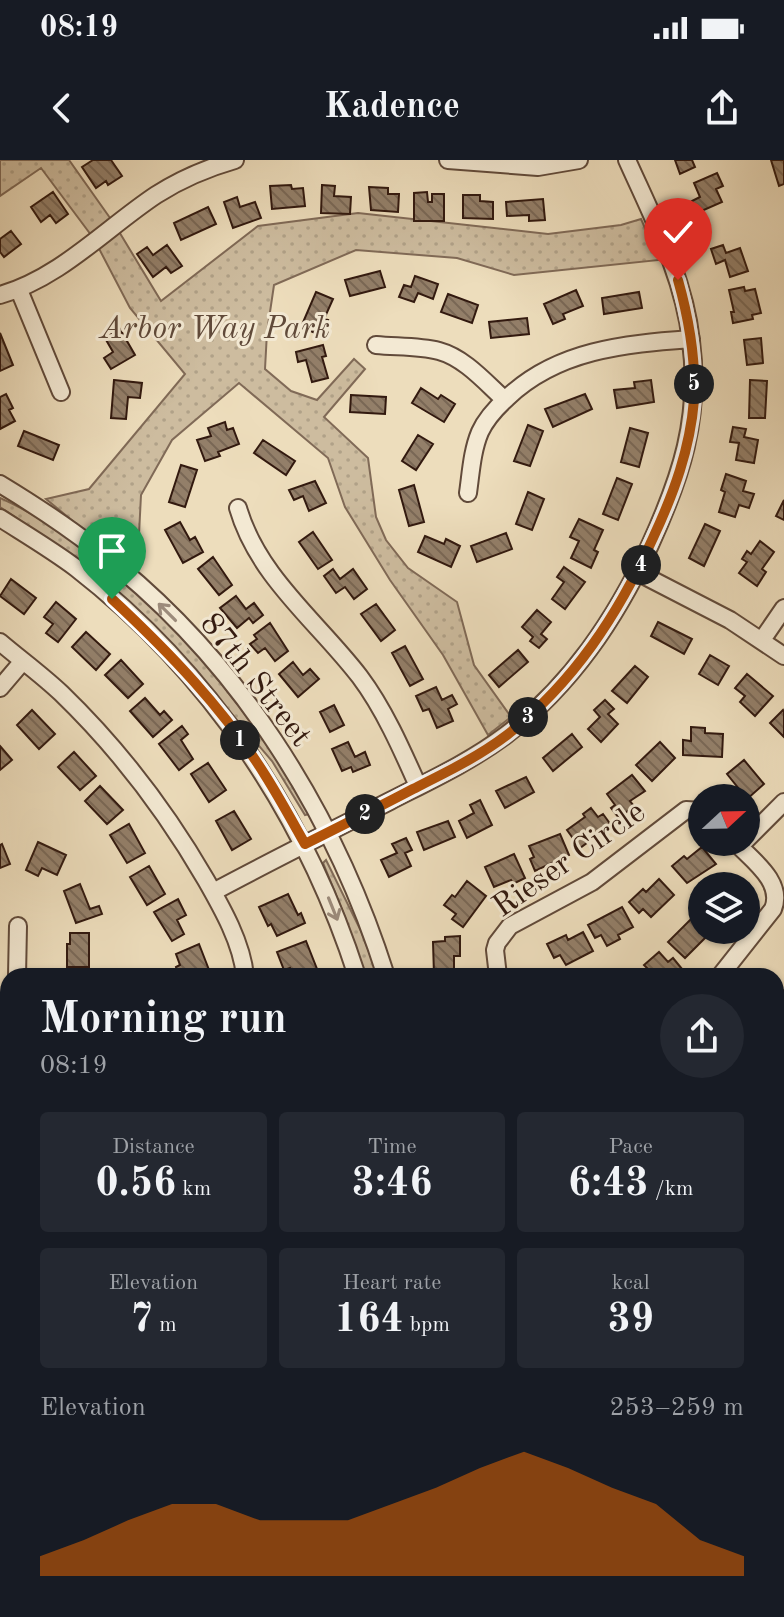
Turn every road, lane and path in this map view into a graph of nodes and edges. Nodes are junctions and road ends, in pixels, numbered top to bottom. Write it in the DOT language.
graph roads {
  1 [pos="235,160"];
  2 [pos="448,160"];
  3 [pos="579,160"];
  4 [pos="627,160"];
  5 [pos="19,290"];
  6 [pos="0,295"];
  7 [pos="691,339"];
  8 [pos="376,345"];
  9 [pos="61,392"];
  10 [pos="505,400"];
  11 [pos="0,484"];
  12 [pos="468,493"];
  13 [pos="238,508"];
  14 [pos="0,518"];
  15 [pos="637,572"];
  16 [pos="784,608"];
  17 [pos="762,640"];
  18 [pos="0,642"];
  19 [pos="784,656"];
  20 [pos="23,661"];
  21 [pos="0,688"];
  22 [pos="418,786"];
  23 [pos="784,802"];
  24 [pos="688,810"];
  25 [pos="760,825"];
  26 [pos="329,832"];
  27 [pos="305,844"];
  28 [pos="752,856"];
  29 [pos="213,892"];
  30 [pos="18,926"];
  31 [pos="17,968"];
  32 [pos="243,968"];
  33 [pos="354,968"];
  34 [pos="383,968"];
  35 [pos="497,968"];
  36 [pos="726,968"];
  1 -- 5 [label="street"];
  2 -- 3 [label="street"];
  4 -- 7 [label="street"];
  5 -- 6 [label="street"];
  5 -- 9 [label="street"];
  7 -- 10 [label="street"];
  7 -- 15 [label="street"];
  8 -- 10 [label="street"];
  10 -- 12 [label="street"];
  26 -- 11 [label="street, 87th Street, one-way"];
  13 -- 22 [label="street"];
  14 -- 27 [label="street, 87th Street"];
  15 -- 17 [label="street"];
  15 -- 22 [label="street"];
  16 -- 17 [label="street"];
  17 -- 19 [label="street"];
  18 -- 20 [label="street"];
  20 -- 21 [label="street"];
  20 -- 29 [label="street"];
  22 -- 26 [label="street"];
  23 -- 25 [label="street"];
  24 -- 35 [label="street, Rieser Circle"];
  26 -- 27 [label="street"];
  26 -- 34 [label="street, 87th Street"];
  27 -- 29 [label="street"];
  27 -- 33 [label="street, 87th Street, one-way"];
  28 -- 36 [label="street"];
  29 -- 32 [label="street"];
  30 -- 31 [label="street"];
}
